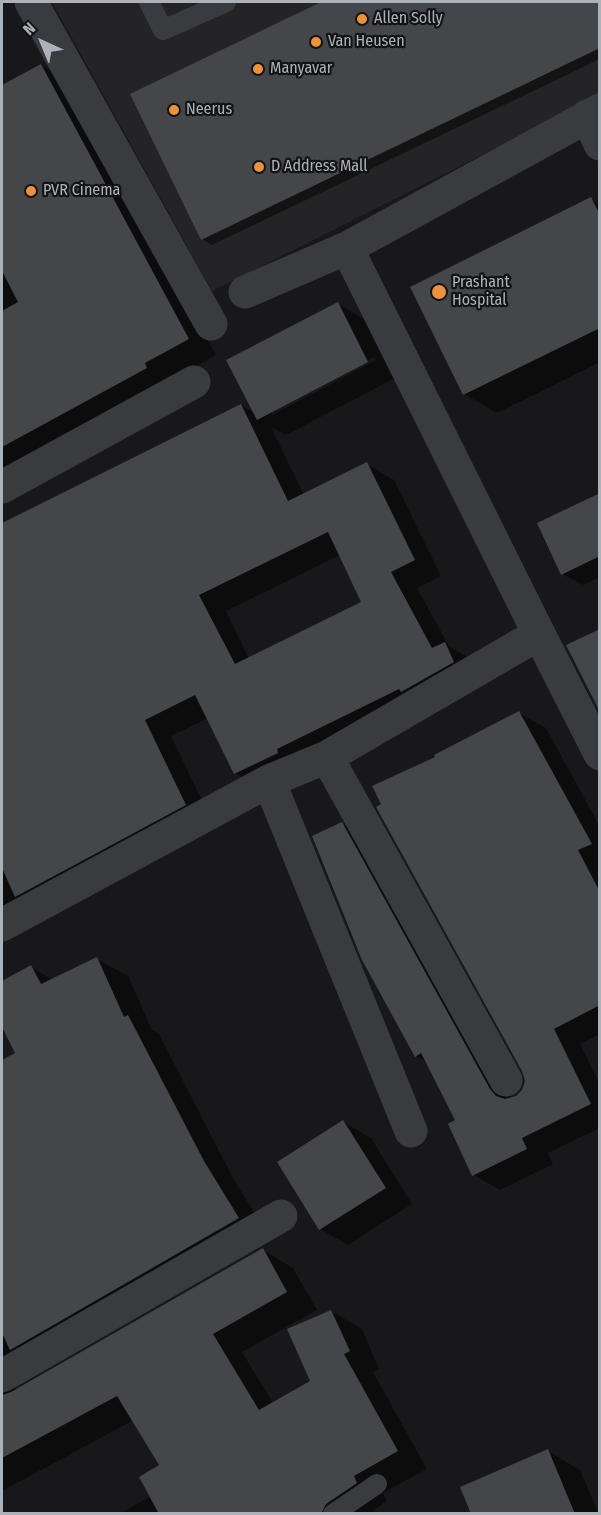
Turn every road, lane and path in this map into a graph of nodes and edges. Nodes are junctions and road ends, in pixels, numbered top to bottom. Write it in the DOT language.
graph roads {
  1 [pos="31,2"];
  2 [pos="149,2"];
  3 [pos="226,2"];
  4 [pos="595,124"];
  5 [pos="347,248"];
  6 [pos="245,292"];
  7 [pos="211,324"];
  8 [pos="194,382"];
  9 [pos="2,487"];
  10 [pos="539,634"];
  11 [pos="600,754"];
  12 [pos="327,757"];
  13 [pos="269,781"];
  14 [pos="2,925"];
  15 [pos="506,1080"];
  16 [pos="411,1131"];
  17 [pos="281,1216"];
  18 [pos="2,1376"];
  19 [pos="378,1484"];
  20 [pos="333,1514"];
  1 -- 7 [label="street"];
  2 -- 3 [label="lane"];
  4 -- 5 [label="street"];
  5 -- 6 [label="street"];
  5 -- 10 [label="street"];
  8 -- 9 [label="street"];
  10 -- 11 [label="street"];
  10 -- 12 [label="street"];
  12 -- 13 [label="street"];
  12 -- 15 [label="street"];
  13 -- 14 [label="street"];
  13 -- 16 [label="street"];
  17 -- 18 [label="street"];
  19 -- 20 [label="lane"];
}
